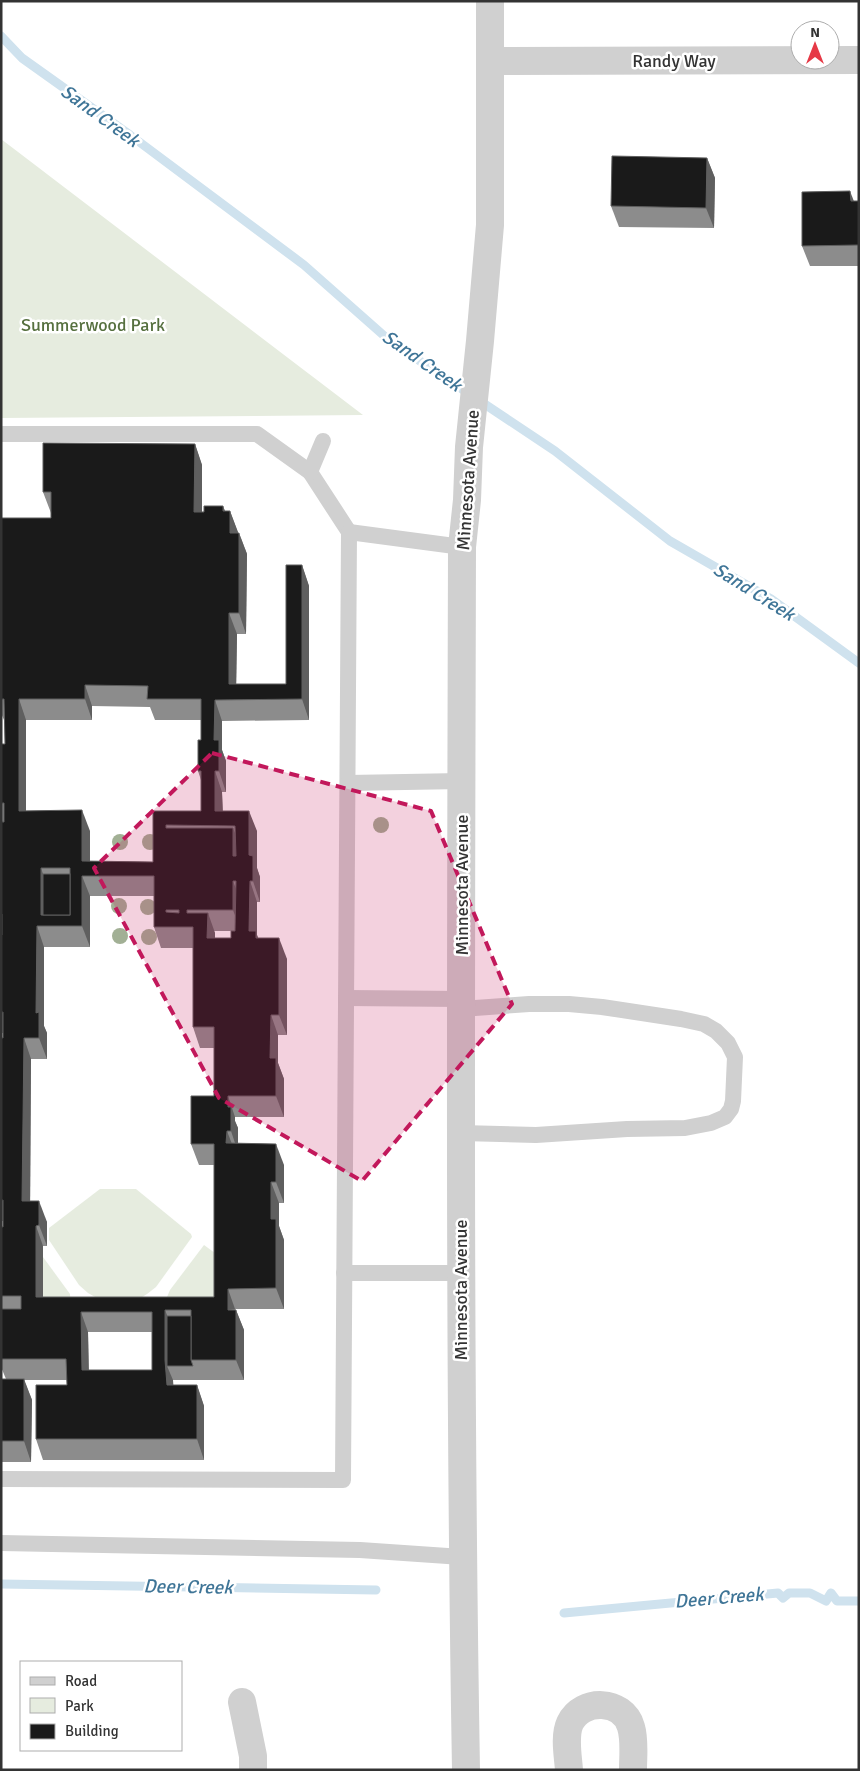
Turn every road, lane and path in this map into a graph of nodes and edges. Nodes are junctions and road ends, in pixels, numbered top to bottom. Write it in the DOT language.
graph roads {
  1 [pos="490,1"];
  2 [pos="859,60"];
  3 [pos="490,61"];
  4 [pos="5,434"];
  5 [pos="323,441"];
  6 [pos="310,472"];
  7 [pos="349,532"];
  8 [pos="462,547"];
  9 [pos="462,781"];
  10 [pos="348,783"];
  11 [pos="346,998"];
  12 [pos="461,1004"];
  13 [pos="460,1133"];
  14 [pos="344,1273"];
  15 [pos="461,1273"];
  16 [pos="1,1479"];
  17 [pos="1,1543"];
  18 [pos="462,1557"];
  19 [pos="242,1702"];
  20 [pos="253,1770"];
  21 [pos="466,1770"];
  22 [pos="569,1770"];
  23 [pos="632,1770"];
  1 -- 3 [label="street, Minnesota Avenue"];
  2 -- 3 [label="street, Randy Way"];
  3 -- 8 [label="street, Minnesota Avenue"];
  4 -- 6 [label="lane"];
  5 -- 6 [label="lane"];
  6 -- 7 [label="lane"];
  7 -- 8 [label="lane"];
  7 -- 10 [label="lane"];
  8 -- 9 [label="street, Minnesota Avenue"];
  9 -- 10 [label="lane"];
  9 -- 12 [label="street, Minnesota Avenue"];
  10 -- 11 [label="lane"];
  11 -- 12 [label="lane"];
  11 -- 14 [label="lane"];
  12 -- 13 [label="street, Minnesota Avenue"];
  12 -- 13 [label="lane"];
  13 -- 15 [label="street, Minnesota Avenue"];
  14 -- 15 [label="lane"];
  14 -- 16 [label="lane"];
  15 -- 18 [label="street, Minnesota Avenue"];
  17 -- 18 [label="lane"];
  18 -- 21 [label="street, Minnesota Avenue"];
  19 -- 20 [label="street"];
  22 -- 23 [label="street"];
}
